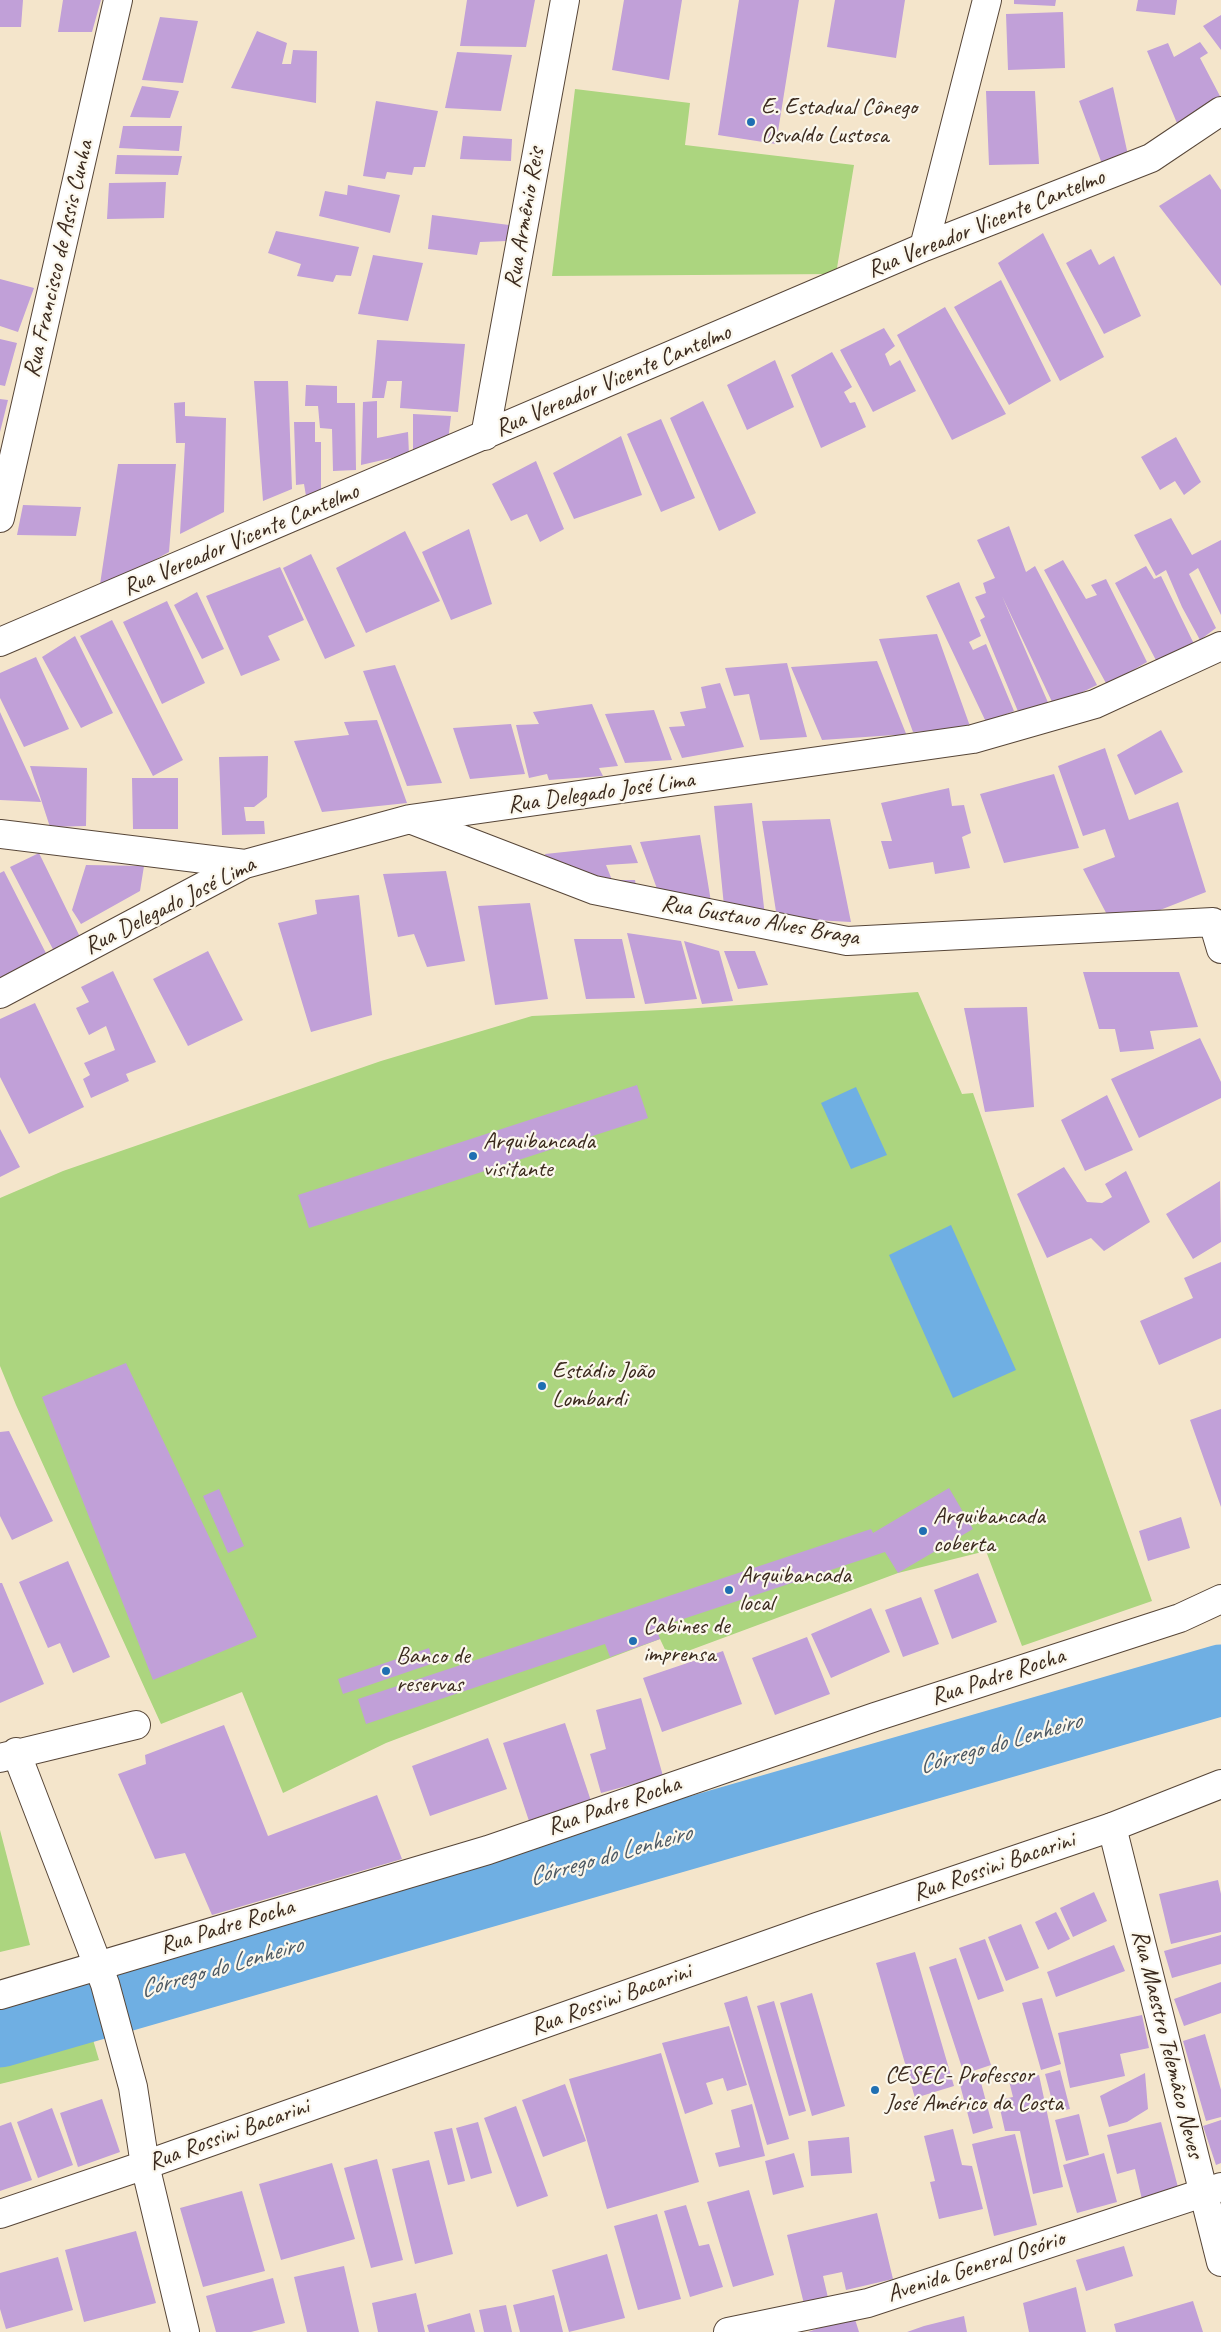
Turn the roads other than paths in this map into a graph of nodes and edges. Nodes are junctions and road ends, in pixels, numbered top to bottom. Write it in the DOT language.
graph roads {
  1 [pos="118,0"];
  2 [pos="565,0"];
  3 [pos="987,0"];
  4 [pos="1221,112"];
  5 [pos="924,247"];
  6 [pos="485,436"];
  7 [pos="0,518"];
  8 [pos="0,642"];
  9 [pos="1221,646"];
  10 [pos="410,819"];
  11 [pos="0,834"];
  12 [pos="245,864"];
  13 [pos="1221,949"];
  14 [pos="0,994"];
  15 [pos="1221,1599"];
  16 [pos="136,1725"];
  17 [pos="8,1755"];
  18 [pos="1221,1784"];
  19 [pos="1112,1827"];
  20 [pos="101,1975"];
  21 [pos="0,1995"];
  22 [pos="145,2165"];
  23 [pos="1213,2190"];
  24 [pos="0,2214"];
  25 [pos="1221,2262"];
  26 [pos="185,2332"];
  27 [pos="728,2332"];
  1 -- 7 [label="main road, Rua Francisco de Assis Cunha"];
  2 -- 6 [label="main road, Rua Armênio Reis"];
  3 -- 5 [label="main road"];
  4 -- 5 [label="main road, Rua Vereador Vicente Cantelmo"];
  5 -- 6 [label="main road, Rua Vereador Vicente Cantelmo"];
  6 -- 8 [label="main road, Rua Vereador Vicente Cantelmo"];
  9 -- 10 [label="main road, Rua Delegado José Lima"];
  10 -- 12 [label="main road, Rua Delegado José Lima"];
  10 -- 13 [label="main road, Rua Gustavo Alves Braga"];
  11 -- 12 [label="main road"];
  12 -- 14 [label="main road, Rua Delegado José Lima"];
  15 -- 20 [label="main road, Rua Padre Rocha"];
  16 -- 17 [label="main road"];
  17 -- 20 [label="main road"];
  18 -- 19 [label="main road, Rua Rossini Bacarini"];
  19 -- 22 [label="main road, Rua Rossini Bacarini"];
  19 -- 23 [label="main road, Rua Maestro Telemâco Neves"];
  20 -- 21 [label="main road, Rua Padre Rocha"];
  20 -- 22 [label="main road"];
  22 -- 24 [label="main road, Rua Rossini Bacarini"];
  22 -- 26 [label="main road"];
  23 -- 25 [label="main road, Rua Maestro Telemâco Neves"];
  23 -- 27 [label="main road, Avenida General Osório"];
}
